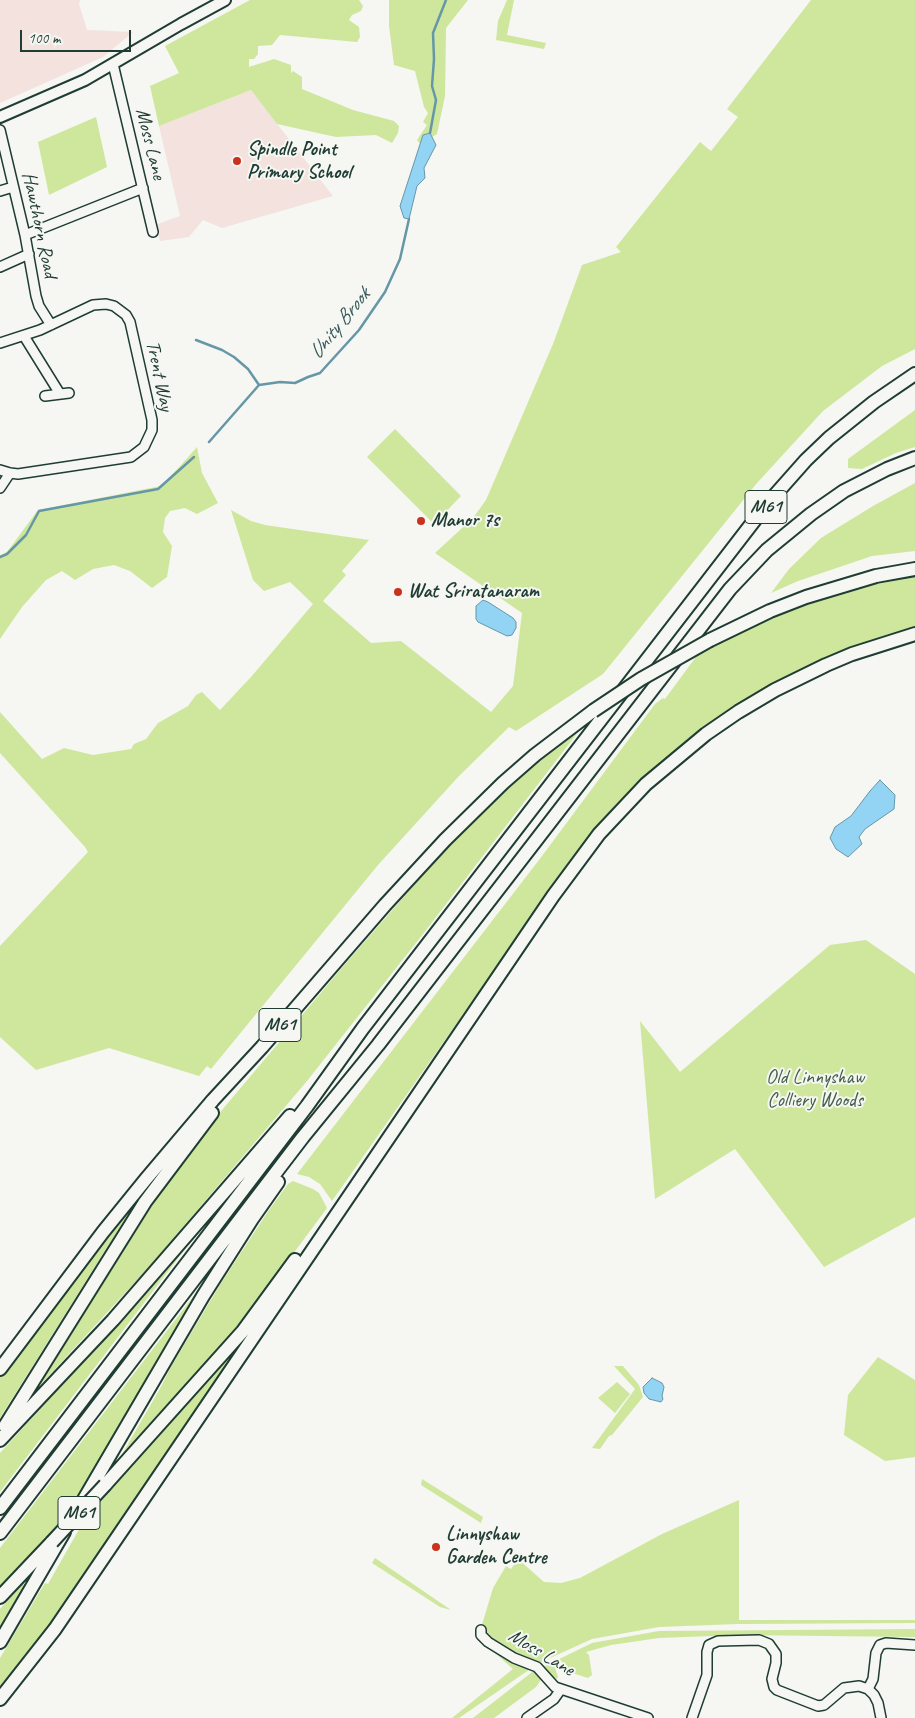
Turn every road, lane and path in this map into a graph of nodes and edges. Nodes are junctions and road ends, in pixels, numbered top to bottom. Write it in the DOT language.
graph roads {
  1 [pos="225,0"];
  2 [pos="113,64"];
  3 [pos="0,117"];
  4 [pos="0,130"];
  5 [pos="13,187"];
  6 [pos="143,188"];
  7 [pos="0,192"];
  8 [pos="153,232"];
  9 [pos="25,235"];
  10 [pos="29,254"];
  11 [pos="0,267"];
  12 [pos="52,325"];
  13 [pos="24,336"];
  14 [pos="0,342"];
  15 [pos="914,375"];
  16 [pos="45,396"];
  17 [pos="915,458"];
  18 [pos="0,470"];
  19 [pos="10,473"];
  20 [pos="0,488"];
  21 [pos="915,569"];
  22 [pos="915,634"];
  23 [pos="363,1028"];
  24 [pos="378,1045"];
  25 [pos="262,1047"];
  26 [pos="436,1067"];
  27 [pos="0,1369"];
  28 [pos="0,1434"];
  29 [pos="0,1440"];
  30 [pos="0,1508"];
  31 [pos="0,1533"];
  32 [pos="0,1597"];
  33 [pos="481,1630"];
  34 [pos="0,1642"];
  35 [pos="915,1645"];
  36 [pos="561,1689"];
  37 [pos="868,1689"];
  38 [pos="0,1699"];
  39 [pos="527,1718"];
  40 [pos="648,1718"];
  41 [pos="692,1718"];
  42 [pos="881,1718"];
  1 -- 2 [label="main road"];
  2 -- 3 [label="main road"];
  2 -- 6 [label="street, Moss Lane"];
  4 -- 5 [label="street, Hawthorn Road"];
  5 -- 7 [label="street"];
  5 -- 9 [label="street, Hawthorn Road"];
  6 -- 8 [label="street, Moss Lane"];
  6 -- 9 [label="street"];
  9 -- 10 [label="street, Hawthorn Road"];
  10 -- 11 [label="street"];
  10 -- 12 [label="street, Hawthorn Road"];
  12 -- 13 [label="street, Trent Way"];
  12 -- 19 [label="street, Trent Way"];
  13 -- 14 [label="street, Trent Way"];
  13 -- 16 [label="street"];
  15 -- 23 [label="highway, M61"];
  17 -- 24 [label="highway, M61"];
  18 -- 19 [label="street, Trent Way"];
  19 -- 20 [label="street"];
  21 -- 25 [label="highway, M61, bridge"];
  22 -- 26 [label="highway, M61"];
  23 -- 29 [label="highway, M61"];
  23 -- 30 [label="highway, M61"];
  24 -- 31 [label="highway, M61"];
  24 -- 34 [label="highway, M61"];
  25 -- 27 [label="highway, M61"];
  25 -- 28 [label="highway, M61"];
  26 -- 32 [label="highway, M61, bridge"];
  26 -- 38 [label="highway, M61"];
  33 -- 36 [label="street, Moss Lane"];
  35 -- 37 [label="street"];
  36 -- 39 [label="street"];
  36 -- 40 [label="street, Moss Lane"];
  37 -- 41 [label="street"];
  37 -- 42 [label="street"];
}
